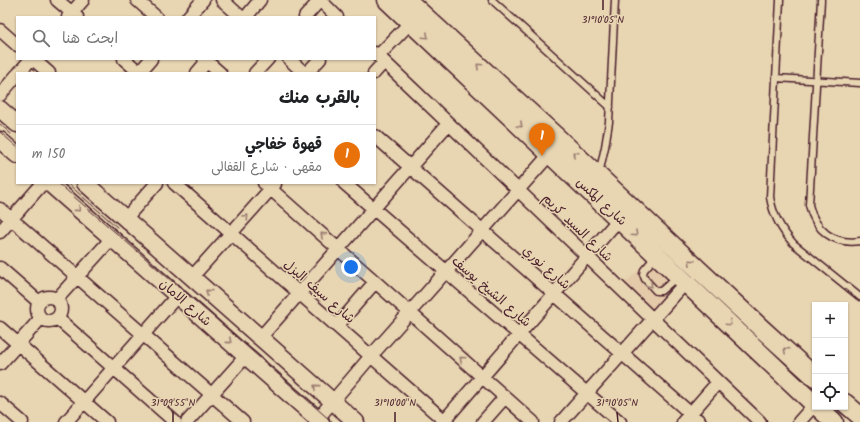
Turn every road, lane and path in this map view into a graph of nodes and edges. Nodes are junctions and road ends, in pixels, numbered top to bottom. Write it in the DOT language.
graph roads {
  1 [pos="57,0"];
  2 [pos="83,0"];
  3 [pos="138,0"];
  4 [pos="203,0"];
  5 [pos="222,0"];
  6 [pos="260,0"];
  7 [pos="320,0"];
  8 [pos="387,0"];
  9 [pos="407,0"];
  10 [pos="492,0"];
  11 [pos="615,0"];
  12 [pos="780,0"];
  13 [pos="821,0"];
  14 [pos="72,16"];
  15 [pos="155,16"];
  16 [pos="189,16"];
  17 [pos="240,16"];
  18 [pos="247,16"];
  19 [pos="306,16"];
  20 [pos="336,16"];
  21 [pos="411,22"];
  22 [pos="0,30"];
  23 [pos="16,44"];
  24 [pos="379,57"];
  25 [pos="31,60"];
  26 [pos="33,60"];
  27 [pos="125,60"];
  28 [pos="150,60"];
  29 [pos="207,60"];
  30 [pos="267,60"];
  31 [pos="290,60"];
  32 [pos="319,60"];
  33 [pos="20,72"];
  34 [pos="48,72"];
  35 [pos="138,72"];
  36 [pos="140,72"];
  37 [pos="198,72"];
  38 [pos="219,72"];
  39 [pos="256,72"];
  40 [pos="305,72"];
  41 [pos="307,72"];
  42 [pos="374,72"];
  43 [pos="16,76"];
  44 [pos="776,78"];
  45 [pos="816,81"];
  46 [pos="860,83"];
  47 [pos="0,95"];
  48 [pos="610,107"];
  49 [pos="0,109"];
  50 [pos="16,123"];
  51 [pos="448,124"];
  52 [pos="376,137"];
  53 [pos="0,140"];
  54 [pos="16,154"];
  55 [pos="550,154"];
  56 [pos="410,167"];
  57 [pos="598,176"];
  58 [pos="42,184"];
  59 [pos="50,184"];
  60 [pos="86,184"];
  61 [pos="156,184"];
  62 [pos="175,184"];
  63 [pos="345,184"];
  64 [pos="270,185"];
  65 [pos="518,191"];
  66 [pos="0,209"];
  67 [pos="374,209"];
  68 [pos="12,219"];
  69 [pos="125,219"];
  70 [pos="619,219"];
  71 [pos="483,231"];
  72 [pos="0,232"];
  73 [pos="231,233"];
  74 [pos="112,238"];
  75 [pos="860,241"];
  76 [pos="338,249"];
  77 [pos="657,255"];
  78 [pos="586,256"];
  79 [pos="0,268"];
  80 [pos="446,272"];
  81 [pos="77,277"];
  82 [pos="192,277"];
  83 [pos="682,279"];
  84 [pos="375,282"];
  85 [pos="300,293"];
  86 [pos="554,294"];
  87 [pos="177,296"];
  88 [pos="860,297"];
  89 [pos="57,299"];
  90 [pos="39,302"];
  91 [pos="410,313"];
  92 [pos="41,318"];
  93 [pos="57,318"];
  94 [pos="653,320"];
  95 [pos="337,326"];
  96 [pos="0,328"];
  97 [pos="519,334"];
  98 [pos="143,335"];
  99 [pos="260,338"];
  100 [pos="18,344"];
  101 [pos="622,354"];
  102 [pos="246,356"];
  103 [pos="371,356"];
  104 [pos="0,364"];
  105 [pos="114,368"];
  106 [pos="813,374"];
  107 [pos="482,377"];
  108 [pos="718,382"];
  109 [pos="212,394"];
  110 [pos="587,394"];
  111 [pos="505,397"];
  112 [pos="812,401"];
  113 [pos="84,402"];
  114 [pos="333,402"];
  115 [pos="0,403"];
  116 [pos="848,406"];
  117 [pos="812,407"];
  118 [pos="821,410"];
  119 [pos="860,416"];
  120 [pos="686,418"];
  121 [pos="318,421"];
  122 [pos="22,422"];
  123 [pos="66,422"];
  124 [pos="108,422"];
  125 [pos="175,422"];
  126 [pos="187,422"];
  127 [pos="243,422"];
  128 [pos="356,422"];
  129 [pos="444,422"];
  130 [pos="483,422"];
  131 [pos="533,422"];
  132 [pos="561,422"];
  133 [pos="620,422"];
  134 [pos="700,422"];
  135 [pos="760,422"];
  136 [pos="799,422"];
  137 [pos="834,422"];
  1 -- 14 [label="street"];
  2 -- 14 [label="street"];
  3 -- 15 [label="street"];
  4 -- 16 [label="street"];
  5 -- 17 [label="street"];
  6 -- 18 [label="street"];
  7 -- 19 [label="street"];
  7 -- 20 [label="street"];
  8 -- 21 [label="main road, شارع المكس"];
  57 -- 9 [label="main road, شارع المكس, one-way"];
  10 -- 48 [label="lane"];
  11 -- 48 [label="lane"];
  12 -- 44 [label="lane"];
  13 -- 45 [label="lane"];
  21 -- 24 [label="street"];
  21 -- 55 [label="main road, شارع المكس, one-way"];
  22 -- 23 [label="street"];
  24 -- 42 [label="street"];
  24 -- 51 [label="street, شارع السيد كريم"];
  25 -- 33 [label="street"];
  26 -- 34 [label="street"];
  27 -- 35 [label="street"];
  28 -- 36 [label="street"];
  29 -- 37 [label="street"];
  29 -- 38 [label="street"];
  30 -- 39 [label="street"];
  31 -- 40 [label="street"];
  32 -- 41 [label="street"];
  43 -- 47 [label="street"];
  44 -- 45 [label="lane"];
  44 -- 88 [label="lane"];
  45 -- 46 [label="lane"];
  45 -- 75 [label="lane"];
  48 -- 57 [label="lane"];
  49 -- 50 [label="street"];
  51 -- 56 [label="street"];
  51 -- 65 [label="street, شارع السيد كريم"];
  52 -- 56 [label="street, شارع نوري"];
  53 -- 54 [label="street"];
  55 -- 65 [label="street"];
  55 -- 70 [label="main road, شارع المكس"];
  56 -- 67 [label="street"];
  56 -- 71 [label="street, شارع نوري"];
  106 -- 57 [label="main road, شارع المكس, one-way"];
  58 -- 68 [label="street"];
  59 -- 74 [label="street, شارع الامان, one-way"];
  60 -- 69 [label="street, شارع الامان"];
  61 -- 69 [label="street"];
  62 -- 73 [label="street, شارع سيف اليزل"];
  63 -- 67 [label="street, شارع الشيخ يوسف"];
  73 -- 64 [label="street, one-way"];
  76 -- 64 [label="street, one-way"];
  65 -- 71 [label="street"];
  65 -- 78 [label="street, شارع السيد كريم"];
  66 -- 68 [label="street"];
  67 -- 76 [label="street"];
  67 -- 80 [label="street, شارع الشيخ يوسف"];
  68 -- 72 [label="street"];
  68 -- 81 [label="street"];
  69 -- 82 [label="street, شارع الامان"];
  70 -- 77 [label="main road, شارع المكس, one-way"];
  70 -- 78 [label="street"];
  71 -- 80 [label="street"];
  71 -- 86 [label="street, شارع نوري"];
  73 -- 82 [label="street"];
  73 -- 85 [label="street, شارع سيف اليزل"];
  74 -- 81 [label="street"];
  74 -- 87 [label="street, شارع الامان"];
  76 -- 84 [label="street"];
  76 -- 85 [label="street"];
  77 -- 83 [label="main road, شارع المكس"];
  77 -- 83 [label="lane, one-way"];
  78 -- 86 [label="street"];
  78 -- 94 [label="street, شارع السيد كريم"];
  79 -- 90 [label="street"];
  80 -- 91 [label="street"];
  80 -- 97 [label="street, شارع الشيخ يوسف"];
  81 -- 89 [label="street"];
  81 -- 98 [label="street"];
  99 -- 82 [label="street, شارع الامان, one-way"];
  83 -- 94 [label="street"];
  83 -- 112 [label="main road, شارع المكس, one-way"];
  84 -- 91 [label="street"];
  84 -- 95 [label="street"];
  85 -- 95 [label="street, شارع سيف اليزل"];
  85 -- 99 [label="street"];
  86 -- 97 [label="street"];
  86 -- 101 [label="street, شارع نوري"];
  87 -- 98 [label="street"];
  87 -- 102 [label="street, شارع الامان, one-way"];
  89 -- 90 [label="street"];
  89 -- 93 [label="street"];
  90 -- 92 [label="street"];
  91 -- 103 [label="street"];
  107 -- 91 [label="street, one-way"];
  92 -- 93 [label="street"];
  92 -- 100 [label="street"];
  93 -- 105 [label="street"];
  94 -- 101 [label="street"];
  94 -- 108 [label="street, شارع السيد كريم"];
  95 -- 103 [label="street, شارع سيف اليزل"];
  96 -- 100 [label="street"];
  97 -- 107 [label="street"];
  97 -- 110 [label="street, شارع الشيخ يوسف"];
  98 -- 105 [label="street"];
  98 -- 109 [label="street"];
  114 -- 99 [label="street, شارع الامان, one-way"];
  100 -- 104 [label="street"];
  100 -- 113 [label="street"];
  101 -- 110 [label="street"];
  101 -- 120 [label="street, شارع نوري"];
  102 -- 109 [label="street"];
  102 -- 121 [label="street, شارع الامان"];
  103 -- 114 [label="street"];
  103 -- 129 [label="street, شارع سيف اليزل"];
  105 -- 113 [label="street"];
  105 -- 125 [label="street"];
  107 -- 111 [label="street"];
  107 -- 129 [label="street"];
  108 -- 120 [label="street"];
  108 -- 135 [label="street, شارع السيد كريم"];
  109 -- 126 [label="street"];
  109 -- 127 [label="street"];
  110 -- 132 [label="street"];
  110 -- 133 [label="street, شارع الشيخ يوسف"];
  111 -- 130 [label="street"];
  111 -- 131 [label="street"];
  113 -- 123 [label="street"];
  113 -- 124 [label="street"];
  114 -- 121 [label="street"];
  114 -- 128 [label="street, شارع الامان"];
  115 -- 122 [label="street"];
  116 -- 119 [label="main road"];
  117 -- 136 [label="street"];
  118 -- 137 [label="main road"];
  120 -- 134 [label="street, شارع نوري"];
}
